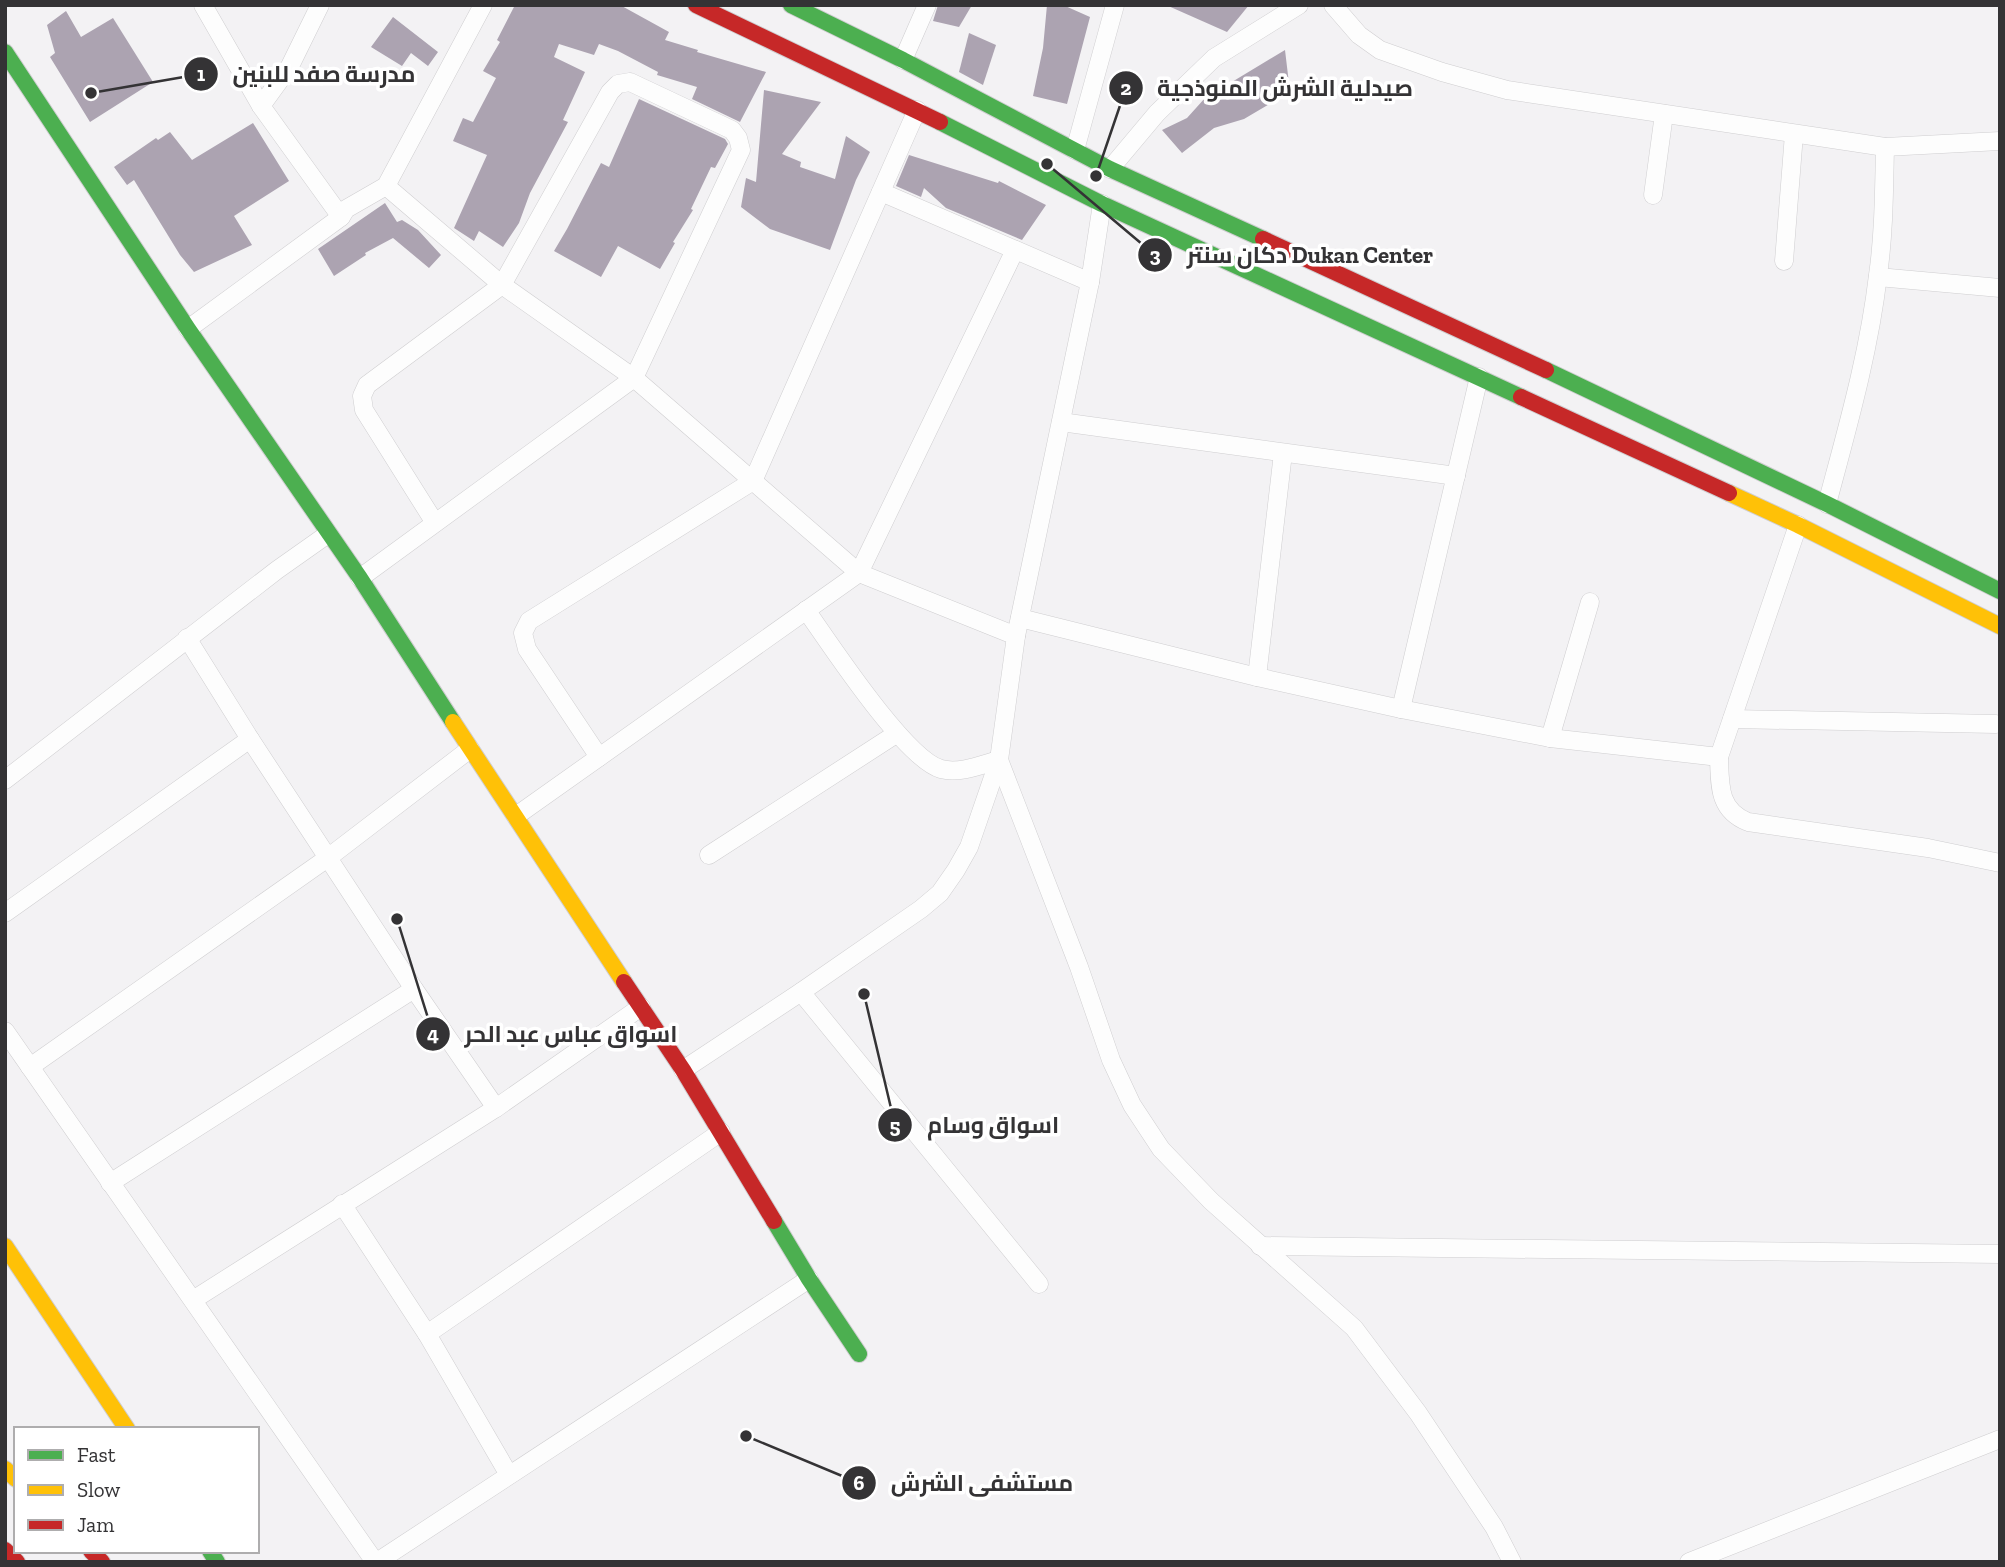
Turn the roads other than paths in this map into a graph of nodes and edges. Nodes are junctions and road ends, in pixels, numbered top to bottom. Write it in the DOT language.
graph roads {
  1 [pos="203,5"];
  2 [pos="320,5"];
  3 [pos="484,5"];
  4 [pos="696,5"];
  5 [pos="791,5"];
  6 [pos="927,5"];
  7 [pos="1115,5"];
  8 [pos="1299,5"];
  9 [pos="1333,5"];
  10 [pos="5,52"];
  11 [pos="904,60"];
  12 [pos="261,106"];
  13 [pos="917,110"];
  14 [pos="964,113"];
  15 [pos="1664,114"];
  16 [pos="1794,134"];
  17 [pos="2000,141"];
  18 [pos="1885,147"];
  19 [pos="1075,150"];
  20 [pos="1110,169"];
  21 [pos="386,186"];
  22 [pos="881,192"];
  23 [pos="1653,195"];
  24 [pos="1102,204"];
  25 [pos="341,216"];
  26 [pos="1015,250"];
  27 [pos="1784,261"];
  28 [pos="1878,277"];
  29 [pos="1090,282"];
  30 [pos="502,285"];
  31 [pos="2000,288"];
  32 [pos="188,329"];
  33 [pos="1479,377"];
  34 [pos="634,378"];
  35 [pos="1060,422"];
  36 [pos="1283,453"];
  37 [pos="1714,468"];
  38 [pos="1456,476"];
  39 [pos="752,481"];
  40 [pos="1827,504"];
  41 [pos="435,523"];
  42 [pos="1798,525"];
  43 [pos="328,534"];
  44 [pos="859,573"];
  45 [pos="360,578"];
  46 [pos="2000,591"];
  47 [pos="1590,602"];
  48 [pos="806,610"];
  49 [pos="2000,626"];
  50 [pos="1018,627"];
  51 [pos="187,638"];
  52 [pos="1257,677"];
  53 [pos="1401,709"];
  54 [pos="1732,719"];
  55 [pos="1996,724"];
  56 [pos="896,734"];
  57 [pos="1550,738"];
  58 [pos="250,739"];
  59 [pos="470,749"];
  60 [pos="599,757"];
  61 [pos="1719,757"];
  62 [pos="999,760"];
  63 [pos="5,780"];
  64 [pos="516,816"];
  65 [pos="709,855"];
  66 [pos="329,856"];
  67 [pos="2000,863"];
  68 [pos="5,913"];
  69 [pos="414,989"];
  70 [pos="801,992"];
  71 [pos="641,1007"];
  72 [pos="5,1031"];
  73 [pos="30,1067"];
  74 [pos="683,1070"];
  75 [pos="496,1108"];
  76 [pos="720,1132"];
  77 [pos="110,1183"];
  78 [pos="342,1203"];
  79 [pos="5,1246"];
  80 [pos="1260,1246"];
  81 [pos="2000,1254"];
  82 [pos="809,1279"];
  83 [pos="1038,1284"];
  84 [pos="193,1300"];
  85 [pos="427,1334"];
  86 [pos="859,1354"];
  87 [pos="126,1427"];
  88 [pos="2000,1439"];
  89 [pos="509,1475"];
  90 [pos="5,1550"];
  91 [pos="17,1562"];
  92 [pos="376,1562"];
  93 [pos="1512,1562"];
  94 [pos="1689,1562"];
  1 -- 12 [label="street"];
  2 -- 12 [label="street"];
  3 -- 21 [label="street"];
  4 -- 13 [label="main road"];
  5 -- 11 [label="main road"];
  6 -- 11 [label="street"];
  7 -- 19 [label="street"];
  8 -- 20 [label="street"];
  9 -- 15 [label="street"];
  10 -- 32 [label="main road"];
  11 -- 14 [label="main road"];
  12 -- 25 [label="street"];
  13 -- 14 [label="main road"];
  13 -- 22 [label="street"];
  14 -- 19 [label="main road"];
  14 -- 24 [label="main road"];
  15 -- 16 [label="street"];
  15 -- 23 [label="street"];
  16 -- 18 [label="street"];
  16 -- 27 [label="street"];
  17 -- 18 [label="street"];
  18 -- 28 [label="street"];
  19 -- 20 [label="main road"];
  20 -- 37 [label="main road"];
  21 -- 25 [label="street"];
  21 -- 30 [label="street"];
  22 -- 26 [label="street"];
  22 -- 39 [label="street"];
  24 -- 29 [label="street"];
  24 -- 33 [label="main road"];
  25 -- 32 [label="street"];
  26 -- 29 [label="street"];
  26 -- 44 [label="street"];
  28 -- 31 [label="street"];
  28 -- 40 [label="street"];
  29 -- 35 [label="street"];
  30 -- 34 [label="street"];
  30 -- 34 [label="street"];
  30 -- 41 [label="street"];
  32 -- 43 [label="main road"];
  33 -- 37 [label="main road"];
  33 -- 38 [label="street"];
  34 -- 39 [label="street"];
  34 -- 41 [label="street"];
  35 -- 36 [label="street"];
  35 -- 50 [label="street"];
  36 -- 38 [label="street"];
  36 -- 52 [label="street"];
  37 -- 40 [label="main road"];
  37 -- 42 [label="main road"];
  38 -- 53 [label="street"];
  39 -- 44 [label="street"];
  39 -- 60 [label="street"];
  40 -- 46 [label="main road"];
  41 -- 45 [label="street"];
  42 -- 49 [label="main road"];
  42 -- 54 [label="street"];
  43 -- 45 [label="main road"];
  43 -- 51 [label="street"];
  44 -- 48 [label="street"];
  44 -- 50 [label="street"];
  45 -- 59 [label="main road"];
  47 -- 57 [label="street"];
  48 -- 56 [label="street"];
  48 -- 60 [label="street"];
  50 -- 52 [label="street"];
  50 -- 62 [label="street"];
  51 -- 58 [label="street"];
  51 -- 63 [label="street"];
  52 -- 53 [label="street"];
  53 -- 57 [label="street"];
  54 -- 55 [label="street"];
  54 -- 61 [label="street"];
  56 -- 62 [label="street"];
  56 -- 65 [label="street"];
  57 -- 61 [label="street"];
  58 -- 66 [label="street"];
  58 -- 68 [label="street"];
  59 -- 64 [label="main road"];
  59 -- 66 [label="street"];
  60 -- 64 [label="street"];
  61 -- 67 [label="street"];
  62 -- 70 [label="street"];
  62 -- 80 [label="street"];
  64 -- 71 [label="main road"];
  66 -- 69 [label="street"];
  66 -- 73 [label="street"];
  69 -- 75 [label="street"];
  69 -- 77 [label="street"];
  70 -- 74 [label="street"];
  70 -- 83 [label="street"];
  71 -- 74 [label="main road"];
  71 -- 75 [label="street"];
  72 -- 73 [label="street"];
  73 -- 77 [label="street"];
  74 -- 76 [label="main road"];
  75 -- 78 [label="street"];
  76 -- 82 [label="main road"];
  76 -- 85 [label="street"];
  77 -- 84 [label="street"];
  78 -- 84 [label="street"];
  78 -- 85 [label="street"];
  79 -- 87 [label="main road"];
  80 -- 81 [label="street"];
  80 -- 93 [label="street"];
  82 -- 86 [label="main road"];
  82 -- 89 [label="street"];
  84 -- 92 [label="street"];
  85 -- 89 [label="street"];
  88 -- 94 [label="street"];
  89 -- 92 [label="street"];
  90 -- 91 [label="main road"];
}
